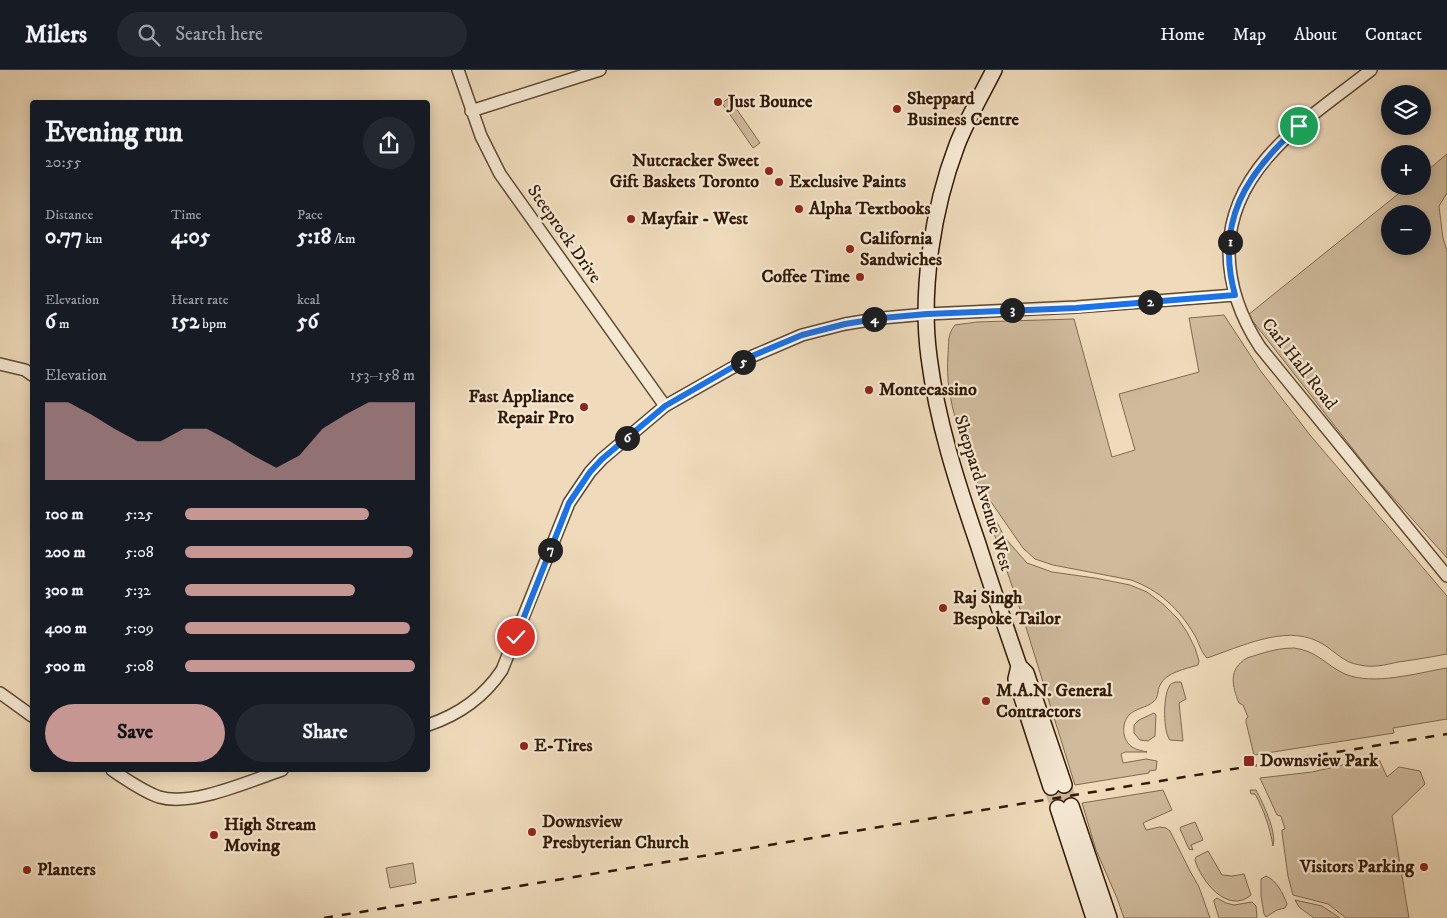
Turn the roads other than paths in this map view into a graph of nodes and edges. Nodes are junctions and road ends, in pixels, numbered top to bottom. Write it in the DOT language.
graph roads {
  1 [pos="458,70"];
  2 [pos="600,70"];
  3 [pos="994,70"];
  4 [pos="1371,70"];
  5 [pos="471,111"];
  6 [pos="1235,295"];
  7 [pos="927,314"];
  8 [pos="0,364"];
  9 [pos="30,374"];
  10 [pos="665,406"];
  11 [pos="1447,576"];
  12 [pos="0,693"];
  13 [pos="30,715"];
  14 [pos="430,724"];
  15 [pos="115,772"];
  16 [pos="276,772"];
  17 [pos="1058,786"];
  18 [pos="1094,918"];
  19 [pos="1109,918"];
  1 -- 5 [label="street, Steeprock Drive"];
  2 -- 5 [label="street"];
  3 -- 7 [label="main road, Sheppard Avenue West"];
  4 -- 6 [label="street, Carl Hall Road"];
  5 -- 10 [label="street, Steeprock Drive"];
  6 -- 7 [label="street"];
  6 -- 11 [label="street, Carl Hall Road"];
  7 -- 10 [label="street"];
  7 -- 17 [label="main road, Sheppard Avenue West"];
  8 -- 9 [label="street"];
  10 -- 14 [label="street"];
  12 -- 13 [label="street"];
  15 -- 16 [label="street"];
  18 -- 19 [label="main road"];
}
